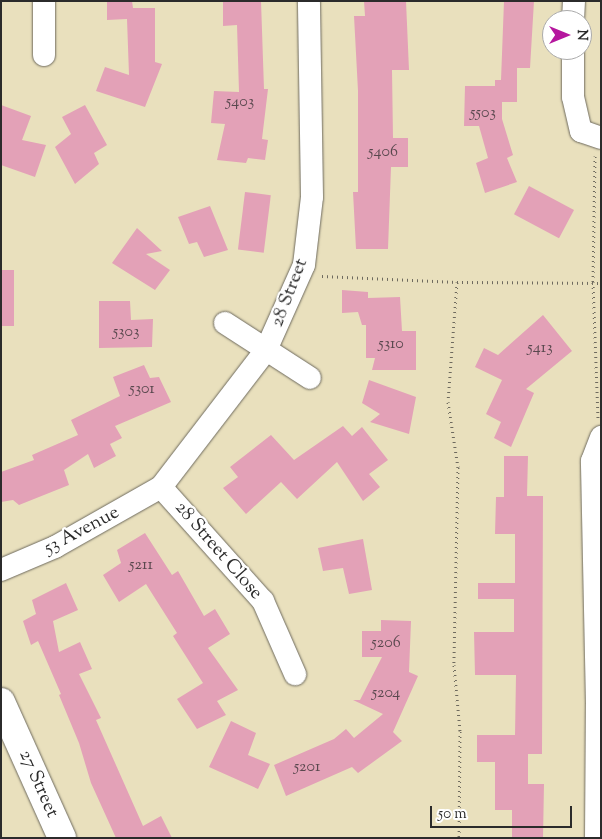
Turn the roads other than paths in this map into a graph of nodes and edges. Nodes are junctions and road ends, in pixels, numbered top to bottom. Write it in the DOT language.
graph roads {
  1 [pos="44,1"];
  2 [pos="309,1"];
  3 [pos="44,55"];
  4 [pos="573,60"];
  5 [pos="591,134"];
  6 [pos="225,323"];
  7 [pos="266,350"];
  8 [pos="310,378"];
  9 [pos="600,437"];
  10 [pos="161,487"];
  11 [pos="1,570"];
  12 [pos="295,674"];
  13 [pos="1,702"];
  14 [pos="599,704"];
  15 [pos="62,838"];
  16 [pos="596,838"];
  1 -- 3 [label="street"];
  2 -- 7 [label="street, 28 Street"];
  4 -- 5 [label="street"];
  6 -- 7 [label="street"];
  7 -- 8 [label="street"];
  7 -- 10 [label="street, 28 Street"];
  9 -- 14 [label="street"];
  10 -- 11 [label="street, 53 Avenue"];
  10 -- 12 [label="street, 28 Street Close"];
  13 -- 15 [label="street, 27 Street"];
  14 -- 16 [label="street"];
}
